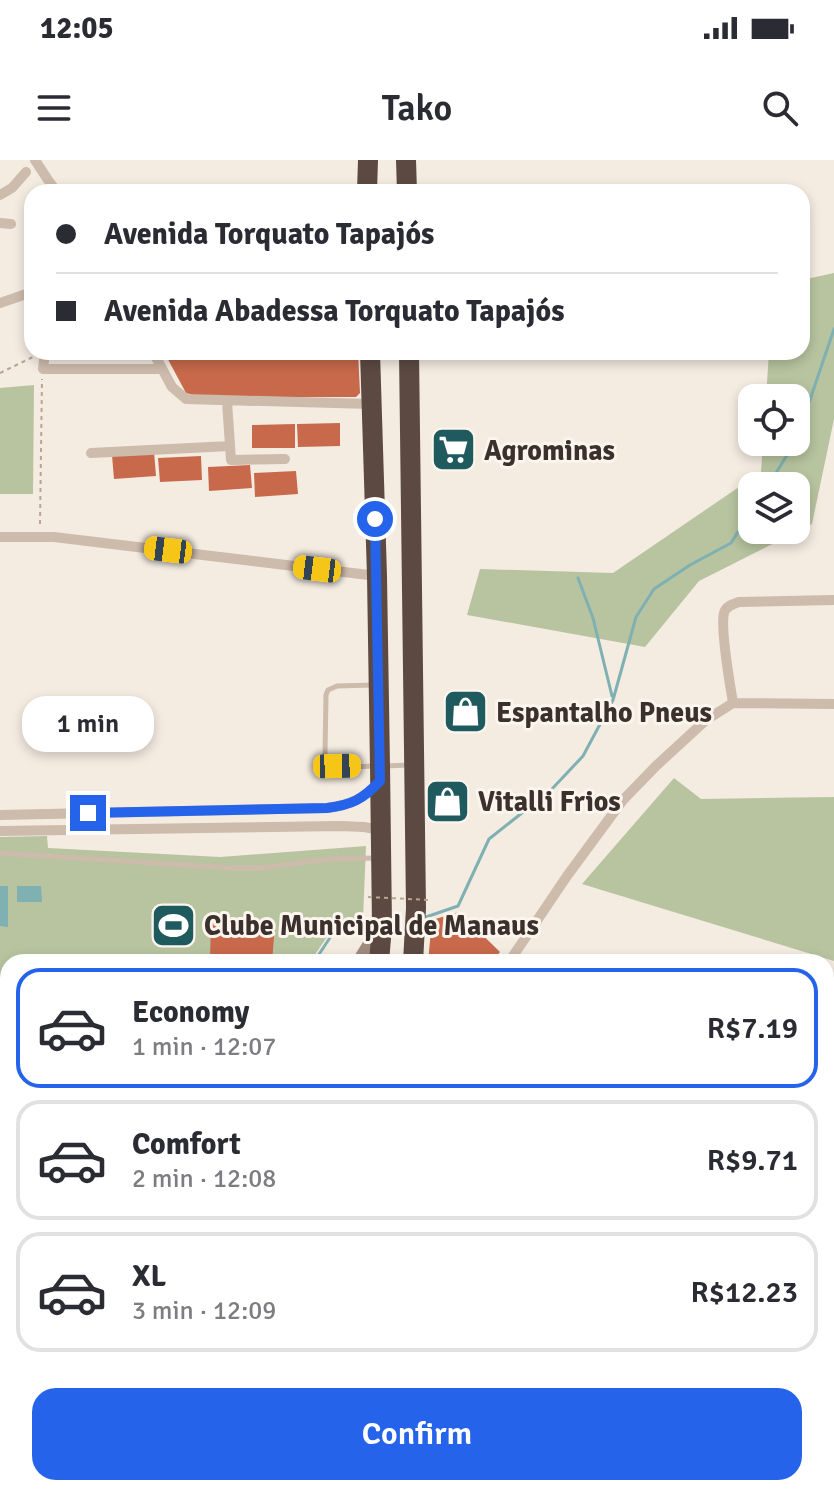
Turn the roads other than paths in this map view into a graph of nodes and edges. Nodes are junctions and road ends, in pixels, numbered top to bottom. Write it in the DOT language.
graph roads {
  1 [pos="368,160"];
  2 [pos="406,160"];
  3 [pos="36,161"];
  4 [pos="26,172"];
  5 [pos="46,184"];
  6 [pos="367,184"];
  7 [pos="407,184"];
  8 [pos="0,195"];
  9 [pos="24,295"];
  10 [pos="0,303"];
  11 [pos="43,360"];
  12 [pos="157,360"];
  13 [pos="370,360"];
  14 [pos="409,360"];
  15 [pos="161,369"];
  16 [pos="227,402"];
  17 [pos="371,404"];
  18 [pos="230,446"];
  19 [pos="91,453"];
  20 [pos="285,459"];
  21 [pos="0,537"];
  22 [pos="377,576"];
  23 [pos="834,600"];
  24 [pos="379,685"];
  25 [pos="733,703"];
  26 [pos="834,704"];
  27 [pos="414,765"];
  28 [pos="380,773"];
  29 [pos="252,810"];
  30 [pos="118,812"];
  31 [pos="0,815"];
  32 [pos="253,827"];
  33 [pos="118,829"];
  34 [pos="381,830"];
  35 [pos="0,831"];
  36 [pos="0,853"];
  37 [pos="380,858"];
  38 [pos="382,926"];
  39 [pos="364,954"];
  40 [pos="380,954"];
  41 [pos="413,954"];
  42 [pos="514,954"];
  1 -- 6 [label="highway"];
  2 -- 7 [label="highway"];
  3 -- 4 [label="lane"];
  3 -- 5 [label="street"];
  4 -- 8 [label="street"];
  9 -- 10 [label="street"];
  11 -- 15 [label="street"];
  12 -- 15 [label="street"];
  13 -- 17 [label="highway"];
  14 -- 27 [label="highway"];
  15 -- 16 [label="street"];
  16 -- 17 [label="street"];
  16 -- 18 [label="street"];
  17 -- 22 [label="highway"];
  18 -- 19 [label="street"];
  18 -- 20 [label="street"];
  21 -- 22 [label="street"];
  22 -- 24 [label="highway"];
  23 -- 25 [label="street"];
  24 -- 28 [label="highway"];
  24 -- 28 [label="lane"];
  25 -- 26 [label="street"];
  25 -- 42 [label="street"];
  27 -- 28 [label="lane"];
  27 -- 41 [label="highway"];
  28 -- 29 [label="street"];
  28 -- 34 [label="highway"];
  29 -- 30 [label="street"];
  29 -- 32 [label="street"];
  30 -- 31 [label="street"];
  30 -- 33 [label="street"];
  32 -- 33 [label="street"];
  32 -- 34 [label="street"];
  33 -- 35 [label="street"];
  34 -- 37 [label="highway"];
  36 -- 37 [label="lane"];
  37 -- 38 [label="highway"];
  38 -- 39 [label="main road"];
  38 -- 40 [label="highway"];
}
